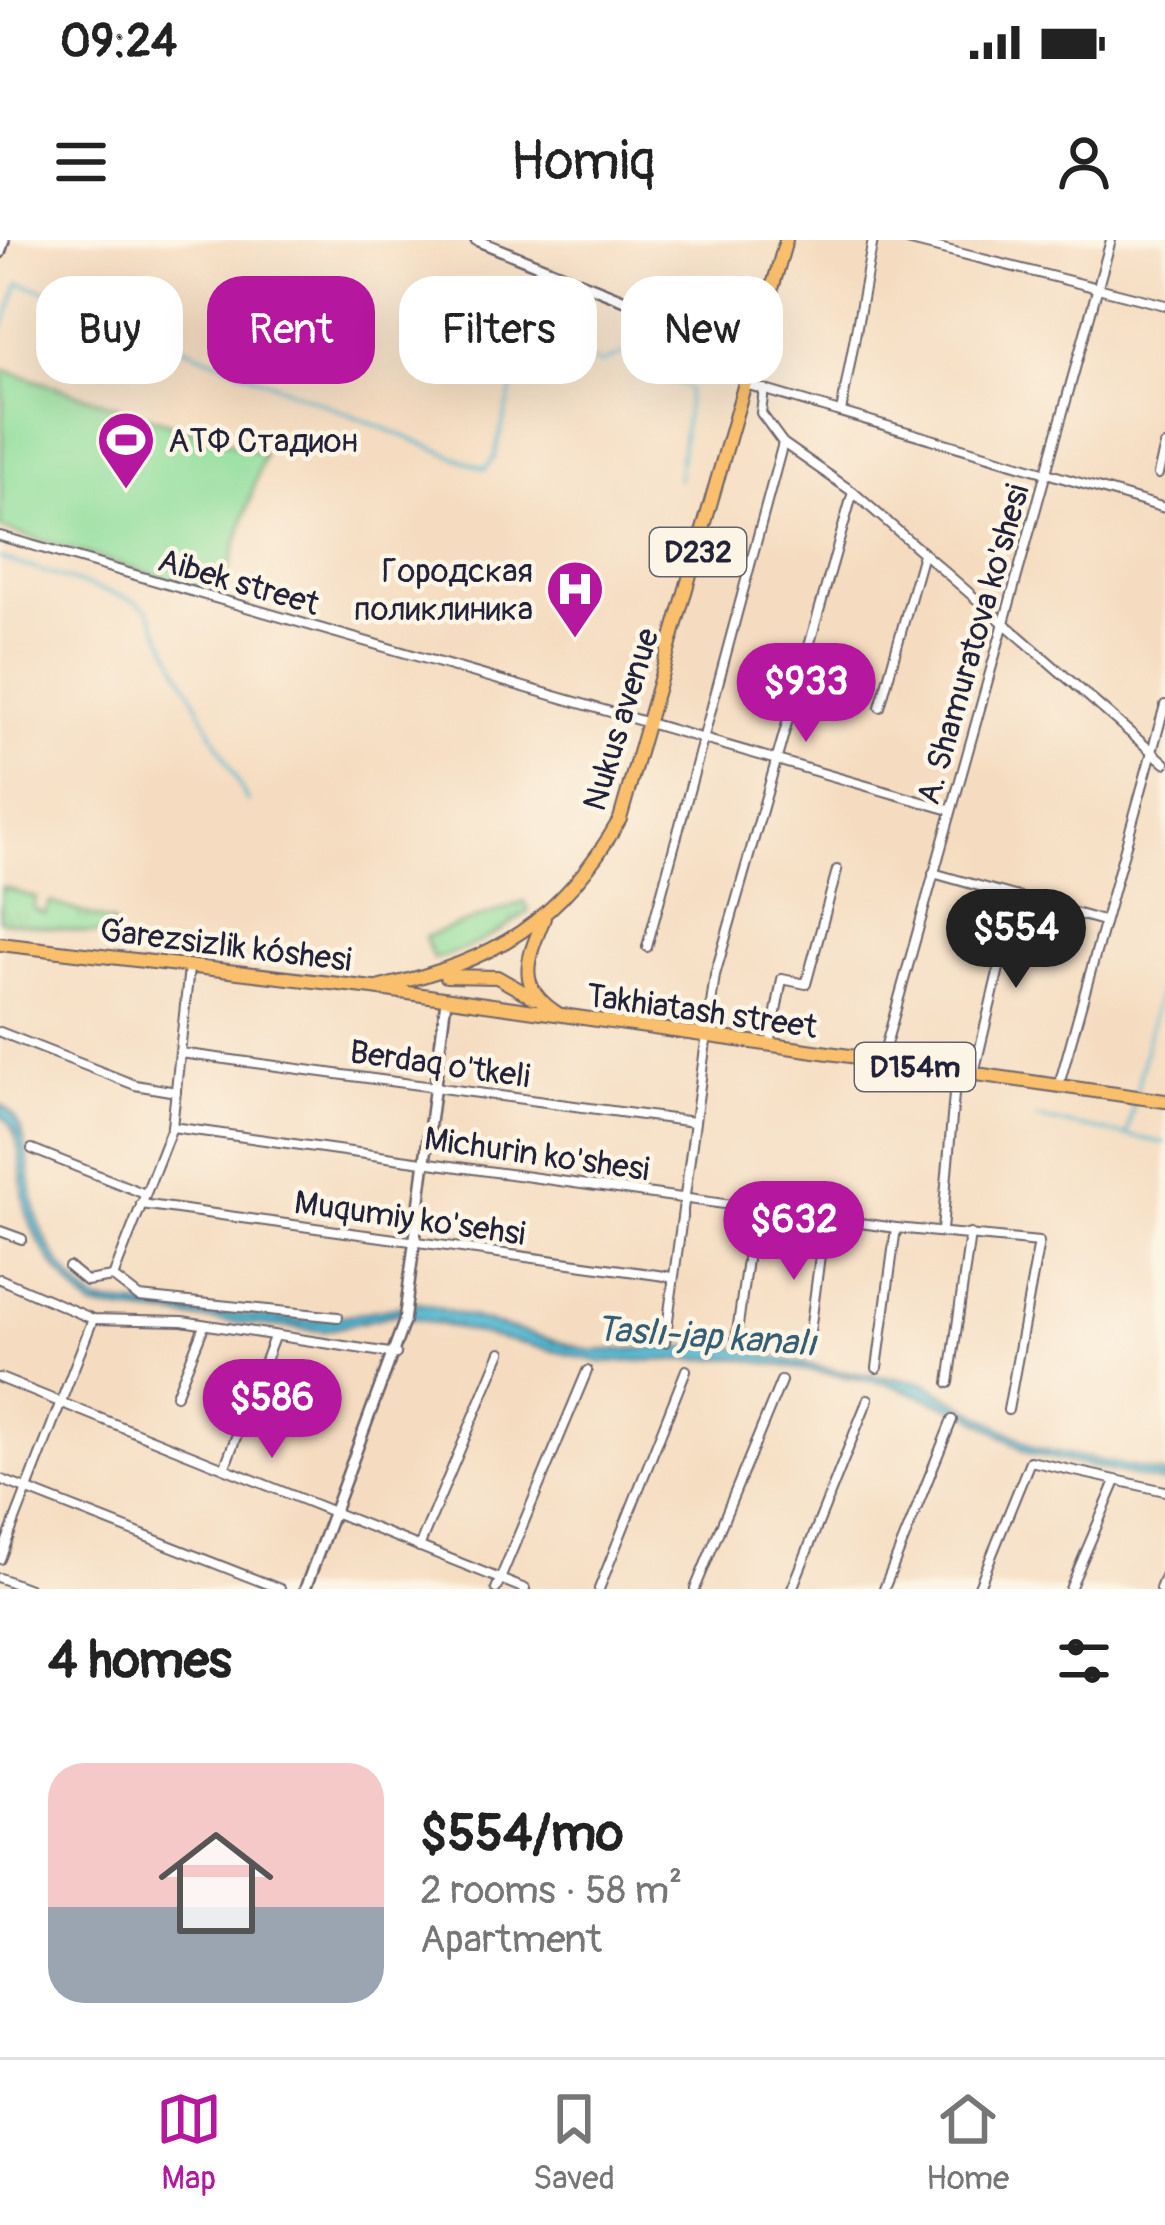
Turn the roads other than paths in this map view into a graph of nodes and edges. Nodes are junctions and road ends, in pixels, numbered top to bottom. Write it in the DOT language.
graph roads {
  1 [pos="4,240"];
  2 [pos="476,240"];
  3 [pos="786,240"];
  4 [pos="873,240"];
  5 [pos="908,240"];
  6 [pos="1111,240"];
  7 [pos="0,253"];
  8 [pos="775,276"];
  9 [pos="1099,290"];
  10 [pos="621,298"];
  11 [pos="1165,305"];
  12 [pos="745,384"];
  13 [pos="764,389"];
  14 [pos="842,412"];
  15 [pos="783,443"];
  16 [pos="1165,446"];
  17 [pos="1046,472"];
  18 [pos="1158,474"];
  19 [pos="853,492"];
  20 [pos="1165,508"];
  21 [pos="0,536"];
  22 [pos="923,554"];
  23 [pos="1003,625"];
  24 [pos="1165,705"];
  25 [pos="880,707"];
  26 [pos="651,724"];
  27 [pos="703,738"];
  28 [pos="1153,753"];
  29 [pos="776,759"];
  30 [pos="1165,764"];
  31 [pos="950,810"];
  32 [pos="837,870"];
  33 [pos="933,873"];
  34 [pos="1016,897"];
  35 [pos="545,917"];
  36 [pos="1103,921"];
  37 [pos="0,944"];
  38 [pos="647,947"];
  39 [pos="479,958"];
  40 [pos="526,959"];
  41 [pos="189,968"];
  42 [pos="459,975"];
  43 [pos="426,977"];
  44 [pos="514,985"];
  45 [pos="374,988"];
  46 [pos="536,998"];
  47 [pos="446,1000"];
  48 [pos="494,1006"];
  49 [pos="562,1017"];
  50 [pos="0,1032"];
  51 [pos="705,1038"];
  52 [pos="770,1047"];
  53 [pos="180,1053"];
  54 [pos="881,1062"];
  55 [pos="956,1072"];
  56 [pos="973,1075"];
  57 [pos="432,1086"];
  58 [pos="1058,1086"];
  59 [pos="176,1092"];
  60 [pos="1165,1101"];
  61 [pos="694,1121"];
  62 [pos="172,1127"];
  63 [pos="32,1149"];
  64 [pos="422,1162"];
  65 [pos="145,1194"];
  66 [pos="683,1197"];
  67 [pos="141,1204"];
  68 [pos="754,1208"];
  69 [pos="825,1217"];
  70 [pos="896,1228"];
  71 [pos="941,1230"];
  72 [pos="0,1231"];
  73 [pos="970,1234"];
  74 [pos="22,1239"];
  75 [pos="412,1241"];
  76 [pos="69,1267"];
  77 [pos="113,1277"];
  78 [pos="672,1277"];
  79 [pos="0,1279"];
  80 [pos="338,1317"];
  81 [pos="93,1319"];
  82 [pos="204,1326"];
  83 [pos="274,1337"];
  84 [pos="736,1340"];
  85 [pos="665,1342"];
  86 [pos="501,1352"];
  87 [pos="396,1354"];
  88 [pos="807,1355"];
  89 [pos="877,1369"];
  90 [pos="686,1370"];
  91 [pos="587,1371"];
  92 [pos="0,1378"];
  93 [pos="781,1381"];
  94 [pos="949,1383"];
  95 [pos="176,1395"];
  96 [pos="868,1400"];
  97 [pos="62,1402"];
  98 [pos="1008,1411"];
  99 [pos="952,1420"];
  100 [pos="225,1466"];
  101 [pos="0,1480"];
  102 [pos="1116,1481"];
  103 [pos="27,1490"];
  104 [pos="1165,1491"];
  105 [pos="335,1515"];
  106 [pos="419,1547"];
  107 [pos="0,1559"];
  108 [pos="1165,1576"];
  109 [pos="0,1578"];
  110 [pos="498,1584"];
  111 [pos="29,1589"];
  112 [pos="280,1589"];
  113 [pos="305,1589"];
  114 [pos="525,1589"];
  115 [pos="599,1589"];
  116 [pos="695,1589"];
  117 [pos="792,1589"];
  118 [pos="884,1589"];
  119 [pos="978,1589"];
  120 [pos="1070,1589"];
  121 [pos="1160,1589"];
  1 -- 7 [label="street"];
  2 -- 10 [label="street"];
  3 -- 8 [label="main road, Nukus avenue / D232"];
  4 -- 14 [label="street"];
  5 -- 9 [label="street"];
  6 -- 9 [label="street, A. Shamuratova ko'shesi"];
  9 -- 11 [label="street"];
  9 -- 17 [label="street, A. Shamuratova ko'shesi"];
  12 -- 13 [label="street"];
  12 -- 26 [label="main road, Nukus avenue / D232"];
  13 -- 14 [label="street"];
  13 -- 15 [label="street"];
  14 -- 17 [label="street"];
  15 -- 19 [label="street"];
  15 -- 27 [label="street"];
  16 -- 18 [label="street"];
  17 -- 20 [label="street"];
  17 -- 23 [label="street, A. Shamuratova ko'shesi"];
  19 -- 22 [label="street"];
  19 -- 29 [label="street"];
  21 -- 26 [label="street, Aibek street"];
  22 -- 23 [label="street"];
  22 -- 25 [label="street"];
  23 -- 28 [label="street"];
  23 -- 31 [label="street, A. Shamuratova ko'shesi"];
  24 -- 28 [label="street"];
  26 -- 27 [label="street, Aibek street"];
  26 -- 35 [label="main road, Nukus avenue / D232"];
  27 -- 29 [label="street, Aibek street"];
  27 -- 38 [label="street"];
  28 -- 30 [label="street"];
  28 -- 36 [label="street"];
  29 -- 31 [label="street, Aibek street"];
  29 -- 51 [label="street"];
  31 -- 33 [label="street, A. Shamuratova ko'shesi"];
  32 -- 52 [label="street"];
  33 -- 34 [label="street"];
  33 -- 54 [label="street, A. Shamuratova ko'shesi"];
  34 -- 36 [label="street"];
  34 -- 56 [label="street"];
  35 -- 39 [label="main road, D232"];
  35 -- 40 [label="main road"];
  36 -- 58 [label="street"];
  37 -- 41 [label="main road, Ǵarezsizlik kóshesi / D154m"];
  39 -- 42 [label="main road, D232"];
  39 -- 43 [label="main road, D232"];
  40 -- 44 [label="main road"];
  40 -- 46 [label="main road"];
  41 -- 45 [label="main road, Ǵarezsizlik kóshesi / D154m"];
  41 -- 53 [label="street"];
  42 -- 43 [label="main road"];
  42 -- 44 [label="main road"];
  42 -- 47 [label="main road, D232"];
  43 -- 45 [label="main road, D232"];
  44 -- 46 [label="main road"];
  44 -- 48 [label="main road"];
  45 -- 47 [label="main road, Ǵarezsizlik kóshesi / D154m"];
  46 -- 49 [label="main road"];
  47 -- 48 [label="main road, Takhiatash street / D154m"];
  47 -- 57 [label="street"];
  48 -- 49 [label="main road, Takhiatash street / D154m"];
  49 -- 51 [label="main road, Takhiatash street / D154m"];
  50 -- 59 [label="street"];
  51 -- 52 [label="main road, Takhiatash street / D154m"];
  51 -- 61 [label="street"];
  52 -- 54 [label="main road, Takhiatash street / D154m"];
  53 -- 57 [label="street, Berdaq o'tkeli"];
  53 -- 59 [label="street"];
  54 -- 55 [label="main road, Takhiatash street / D154m"];
  55 -- 56 [label="main road, Takhiatash street / D154m"];
  55 -- 71 [label="street"];
  56 -- 58 [label="main road, Takhiatash street / D154m"];
  57 -- 61 [label="street, Berdaq o'tkeli"];
  57 -- 64 [label="street"];
  58 -- 60 [label="main road, Takhiatash street / D154m"];
  59 -- 62 [label="street"];
  61 -- 66 [label="street"];
  62 -- 64 [label="street, Michurin ko'shesi"];
  62 -- 65 [label="street"];
  63 -- 65 [label="street"];
  64 -- 66 [label="street, Michurin ko'shesi"];
  64 -- 75 [label="street"];
  65 -- 67 [label="street"];
  66 -- 68 [label="street, Michurin ko'shesi"];
  66 -- 78 [label="street"];
  67 -- 75 [label="street, Muqumiy ko'sehsi"];
  67 -- 77 [label="street"];
  68 -- 69 [label="street, Michurin ko'shesi"];
  68 -- 84 [label="street"];
  69 -- 70 [label="street, Michurin ko'shesi"];
  69 -- 88 [label="street"];
  70 -- 71 [label="street, Michurin ko'shesi"];
  70 -- 89 [label="street"];
  71 -- 73 [label="street, Michurin ko'shesi"];
  72 -- 74 [label="street"];
  73 -- 94 [label="street"];
  73 -- 98 [label="street, Michurin ko'shesi"];
  75 -- 78 [label="street, Muqumiy ko'sehsi"];
  75 -- 87 [label="street"];
  76 -- 77 [label="street"];
  77 -- 80 [label="street"];
  78 -- 85 [label="street"];
  79 -- 81 [label="street"];
  81 -- 82 [label="street"];
  81 -- 97 [label="street"];
  82 -- 83 [label="street"];
  82 -- 95 [label="street"];
  83 -- 87 [label="street"];
  83 -- 100 [label="street"];
  86 -- 106 [label="street"];
  87 -- 105 [label="street"];
  90 -- 115 [label="street"];
  91 -- 110 [label="street"];
  92 -- 97 [label="street"];
  93 -- 116 [label="street"];
  96 -- 117 [label="street"];
  97 -- 100 [label="street"];
  97 -- 103 [label="street"];
  99 -- 118 [label="street"];
  100 -- 105 [label="street"];
  101 -- 103 [label="street"];
  102 -- 104 [label="street"];
  102 -- 119 [label="street"];
  102 -- 120 [label="street"];
  103 -- 107 [label="street"];
  103 -- 112 [label="street"];
  105 -- 106 [label="street"];
  105 -- 113 [label="street"];
  106 -- 110 [label="street"];
  108 -- 121 [label="street"];
  109 -- 111 [label="street"];
  110 -- 114 [label="street"];
}
